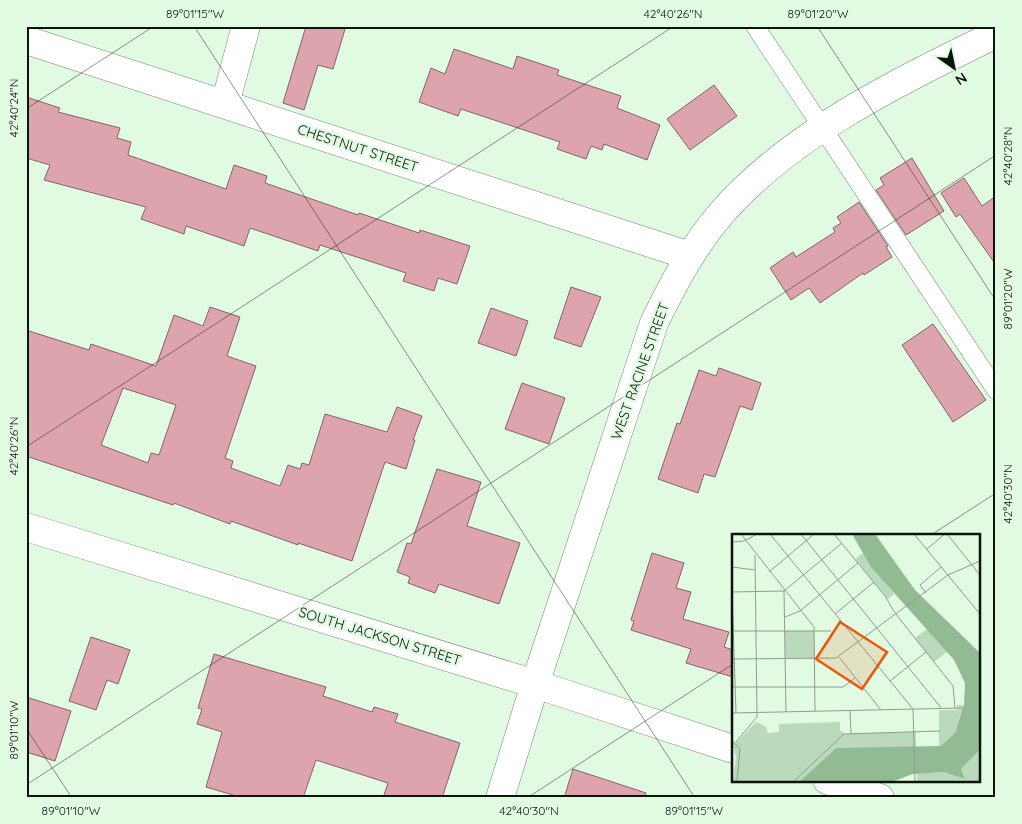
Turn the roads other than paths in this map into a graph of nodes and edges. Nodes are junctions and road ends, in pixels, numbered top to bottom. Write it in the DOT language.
graph roads {
  1 [pos="246,26"];
  2 [pos="755,26"];
  3 [pos="996,34"];
  4 [pos="26,40"];
  5 [pos="225,104"];
  6 [pos="823,128"];
  7 [pos="690,256"];
  8 [pos="996,390"];
  9 [pos="26,527"];
  10 [pos="535,684"];
  11 [pos="732,749"];
  12 [pos="833,782"];
  13 [pos="500,798"];
  14 [pos="880,798"];
  1 -- 5 [label="street"];
  2 -- 6 [label="lane"];
  3 -- 6 [label="street, WEST RACINE STREET"];
  4 -- 5 [label="street, CHESTNUT STREET"];
  5 -- 7 [label="street, CHESTNUT STREET"];
  6 -- 7 [label="street, WEST RACINE STREET"];
  6 -- 8 [label="lane"];
  7 -- 10 [label="street, WEST RACINE STREET"];
  9 -- 10 [label="street, SOUTH JACKSON STREET"];
  10 -- 11 [label="street, SOUTH JACKSON STREET"];
  10 -- 13 [label="street, WEST RACINE STREET"];
  12 -- 14 [label="street"];
}
